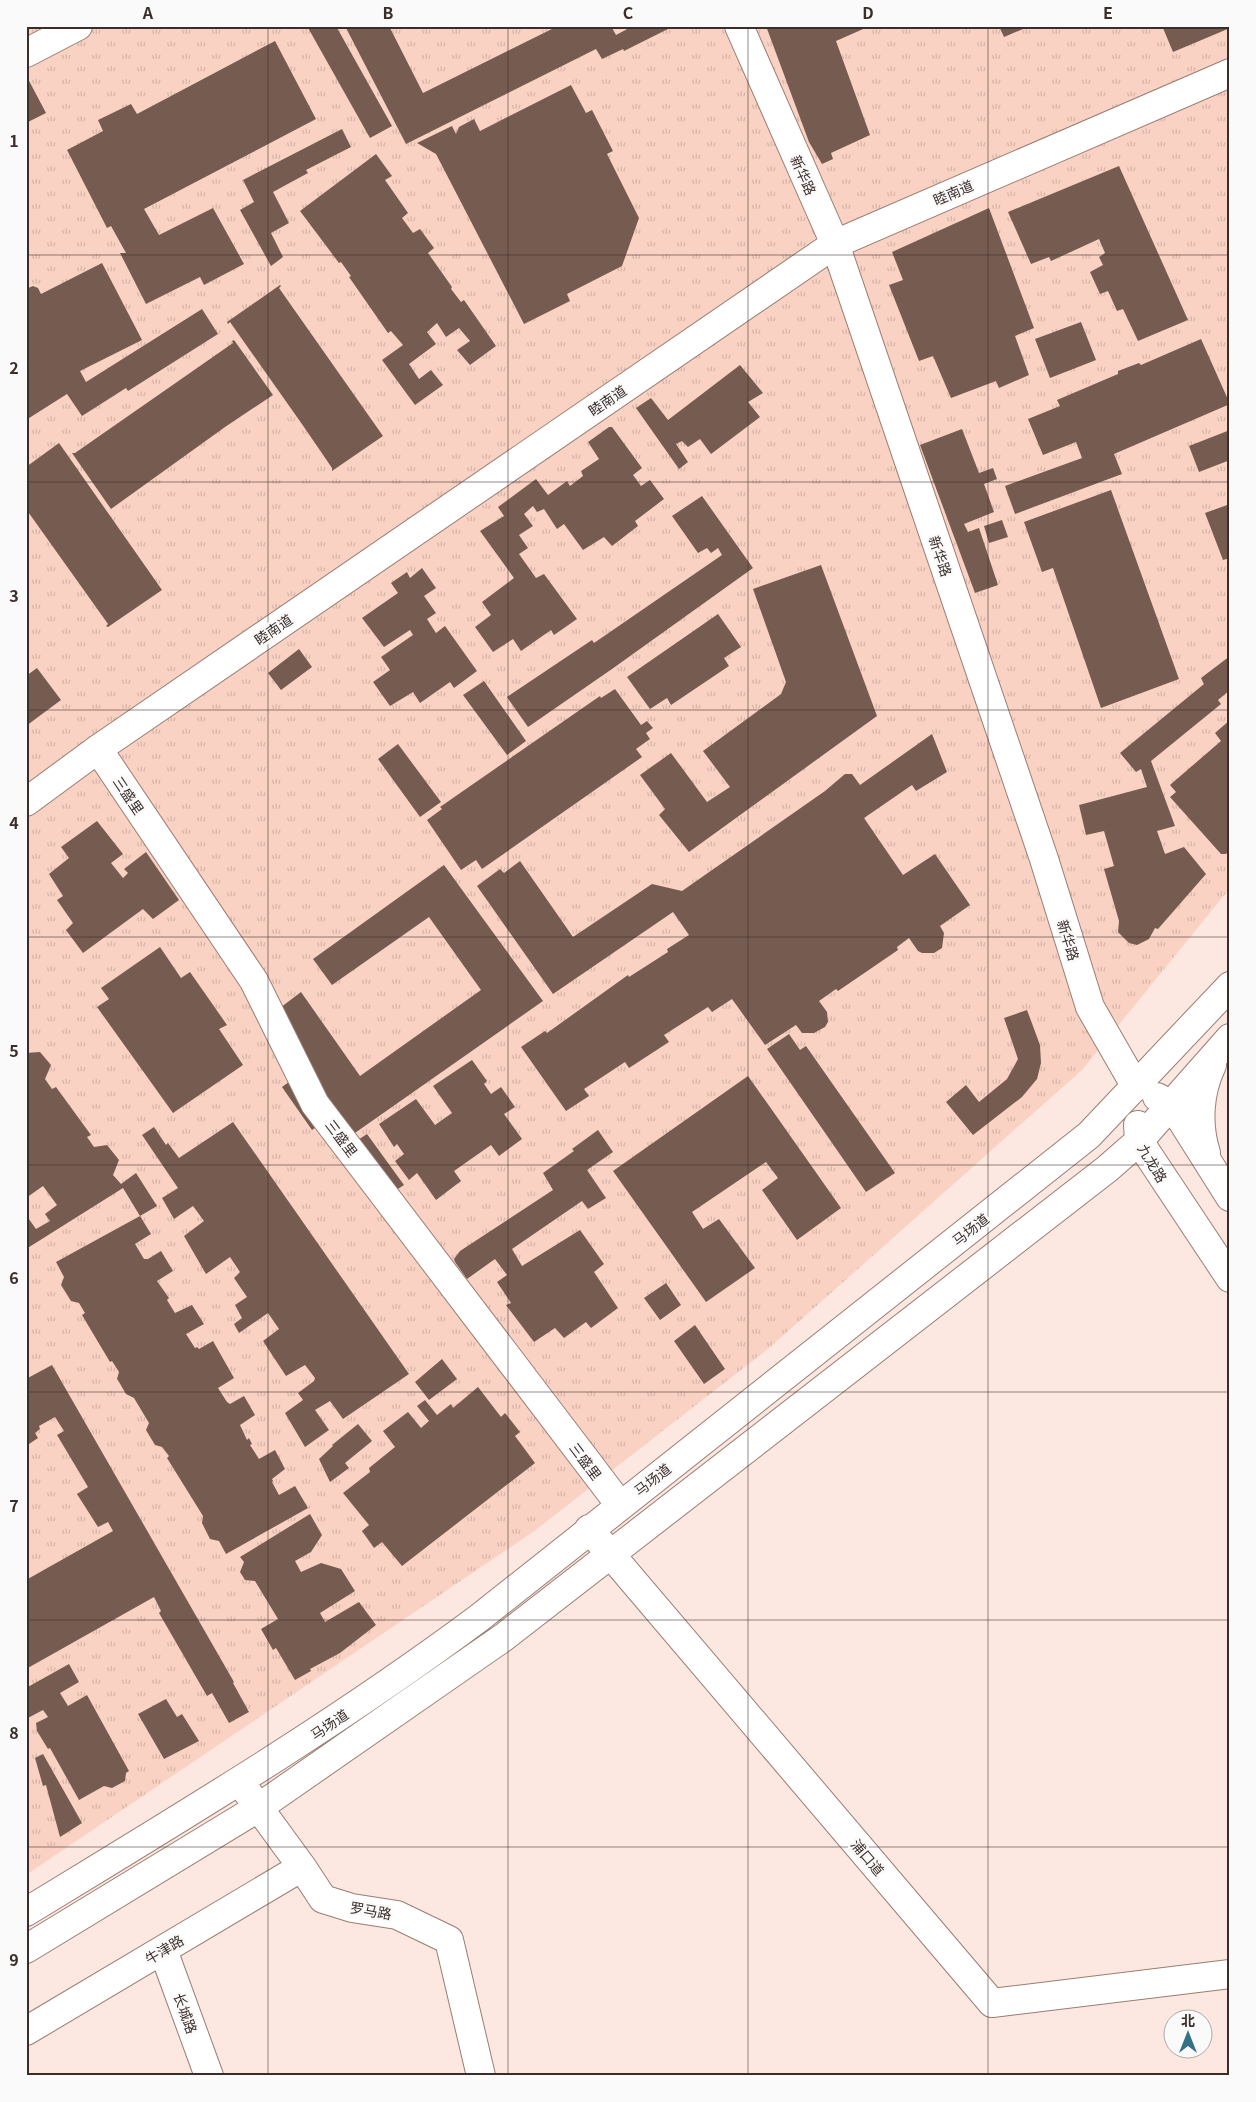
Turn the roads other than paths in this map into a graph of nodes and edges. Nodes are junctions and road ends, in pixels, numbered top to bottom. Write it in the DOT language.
graph roads {
  1 [pos="78,26"];
  2 [pos="739,26"];
  3 [pos="26,53"];
  4 [pos="1230,73"];
  5 [pos="835,244"];
  6 [pos="98,750"];
  7 [pos="26,802"];
  8 [pos="1230,986"];
  9 [pos="1193,1024"];
  10 [pos="1225,1043"];
  11 [pos="1136,1087"];
  12 [pos="1167,1107"];
  13 [pos="1139,1141"];
  14 [pos="1212,1171"];
  15 [pos="1173,1195"];
  16 [pos="1230,1197"];
  17 [pos="1230,1278"];
  18 [pos="620,1505"];
  19 [pos="589,1529"];
  20 [pos="610,1554"];
  21 [pos="240,1782"];
  22 [pos="258,1808"];
  23 [pos="302,1866"];
  24 [pos="26,1912"];
  25 [pos="26,1949"];
  26 [pos="163,1950"];
  27 [pos="1230,1974"];
  28 [pos="26,2031"];
  29 [pos="209,2076"];
  30 [pos="480,2076"];
  1 -- 3 [label="street"];
  2 -- 5 [label="street, 新华路"];
  4 -- 5 [label="street, 睦南道"];
  5 -- 6 [label="street, 睦南道"];
  5 -- 11 [label="street, 新华路"];
  6 -- 7 [label="street, 睦南道"];
  6 -- 18 [label="street, 三盛里"];
  8 -- 9 [label="street, 马场道"];
  9 -- 11 [label="street, 马场道"];
  9 -- 12 [label="street"];
  10 -- 12 [label="street"];
  10 -- 14 [label="street"];
  11 -- 12 [label="street"];
  11 -- 13 [label="street, 九龙路"];
  11 -- 18 [label="street, 马场道"];
  12 -- 13 [label="street"];
  12 -- 14 [label="street"];
  12 -- 15 [label="street"];
  13 -- 15 [label="street, 九龙路"];
  13 -- 20 [label="street"];
  14 -- 16 [label="street"];
  15 -- 17 [label="street, 九龙路"];
  18 -- 19 [label="street, 马场道"];
  19 -- 20 [label="street, 浦口道"];
  19 -- 21 [label="street, 马场道"];
  20 -- 22 [label="street"];
  20 -- 27 [label="street, 浦口道"];
  21 -- 22 [label="street, 罗马路"];
  21 -- 24 [label="street, 马场道"];
  22 -- 23 [label="street, 罗马路"];
  22 -- 25 [label="street"];
  23 -- 26 [label="street, 牛津路"];
  23 -- 30 [label="street, 罗马路"];
  26 -- 28 [label="street, 牛津路"];
  26 -- 29 [label="street, 长城路"];
}
